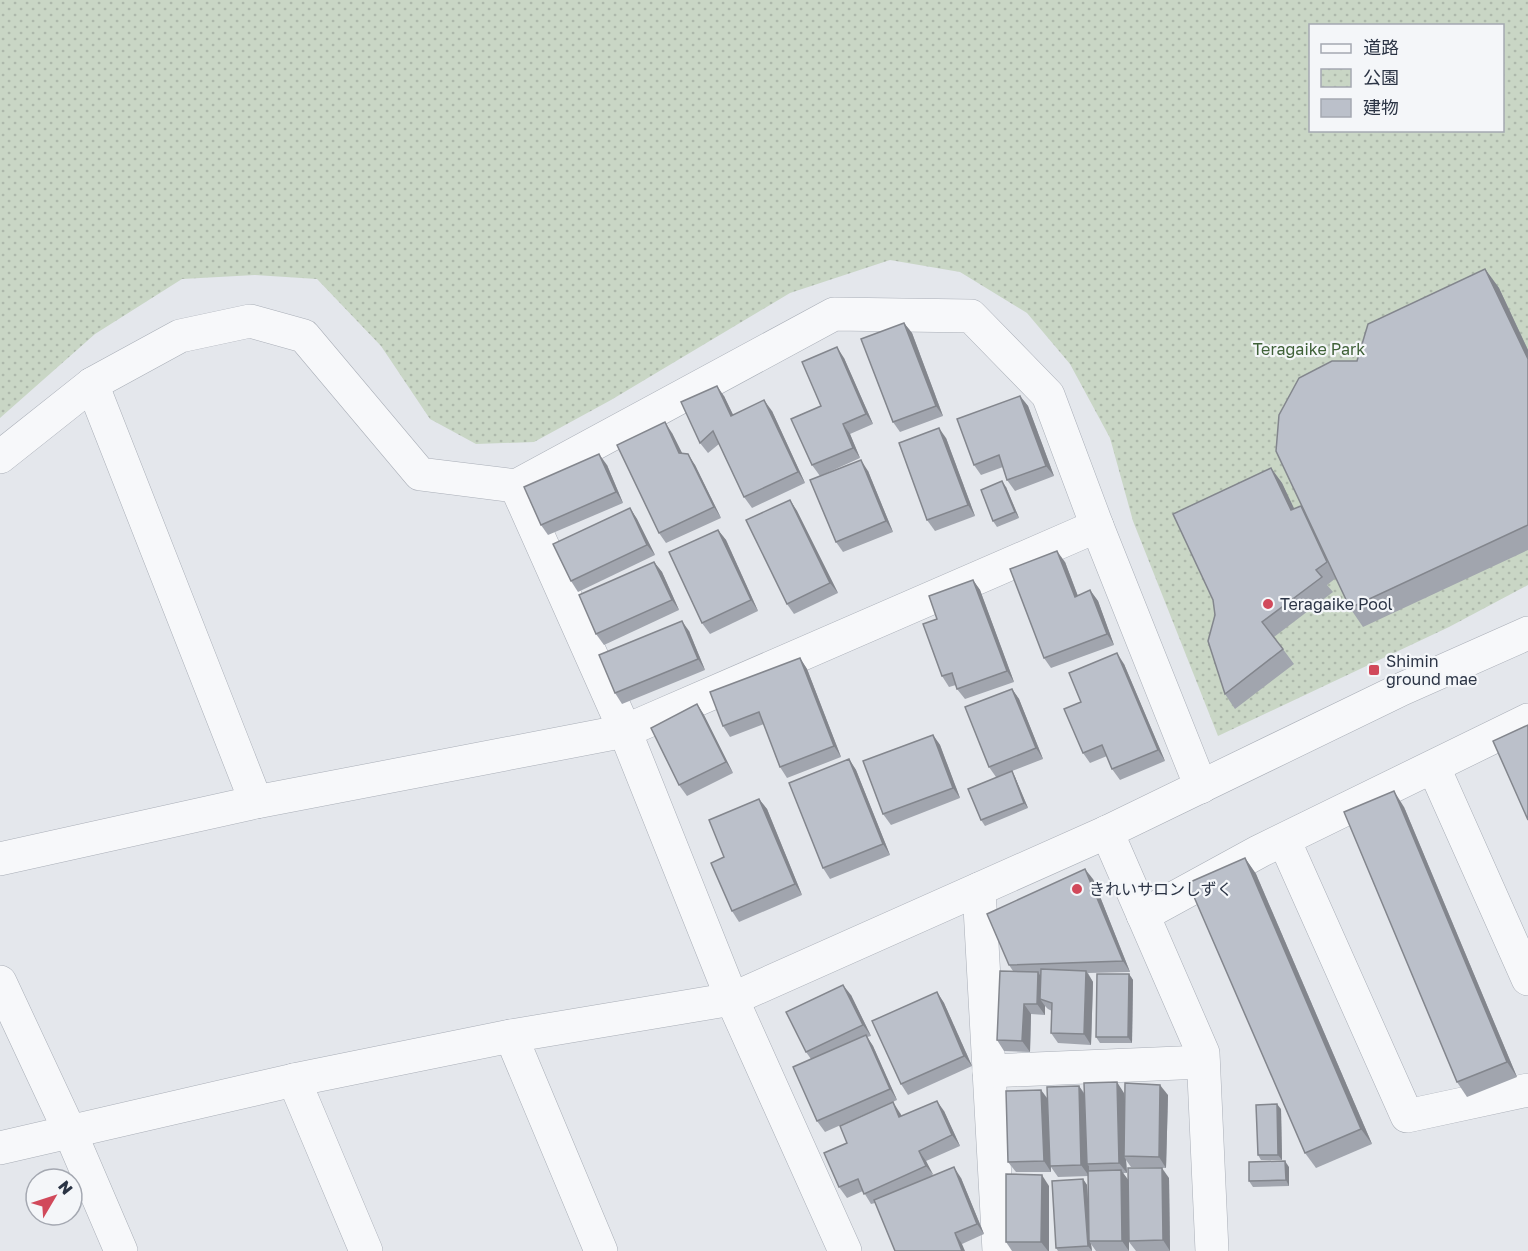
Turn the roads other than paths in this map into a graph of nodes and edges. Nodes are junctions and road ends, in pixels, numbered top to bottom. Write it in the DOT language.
graph roads {
  1 [pos="92,384"];
  2 [pos="0,457"];
  3 [pos="516,486"];
  4 [pos="1096,526"];
  5 [pos="1528,633"];
  6 [pos="1528,720"];
  7 [pos="625,731"];
  8 [pos="1434,768"];
  9 [pos="1201,787"];
  10 [pos="256,802"];
  11 [pos="1107,832"];
  12 [pos="1284,840"];
  13 [pos="0,860"];
  14 [pos="979,889"];
  15 [pos="1143,915"];
  16 [pos="1528,979"];
  17 [pos="0,982"];
  18 [pos="732,999"];
  19 [pos="511,1036"];
  20 [pos="1203,1062"];
  21 [pos="989,1071"];
  22 [pos="294,1080"];
  23 [pos="1528,1090"];
  24 [pos="70,1132"];
  25 [pos="0,1148"];
  26 [pos="121,1251"];
  27 [pos="366,1251"];
  28 [pos="601,1251"];
  29 [pos="845,1251"];
  30 [pos="999,1251"];
  31 [pos="1212,1251"];
  1 -- 2 [label="street"];
  1 -- 3 [label="street"];
  1 -- 10 [label="street"];
  3 -- 4 [label="street"];
  3 -- 7 [label="street"];
  4 -- 7 [label="street"];
  4 -- 9 [label="street"];
  5 -- 9 [label="street"];
  6 -- 8 [label="street"];
  7 -- 10 [label="street"];
  7 -- 18 [label="street"];
  8 -- 12 [label="street"];
  8 -- 16 [label="street"];
  9 -- 11 [label="street"];
  10 -- 13 [label="street"];
  11 -- 14 [label="street"];
  11 -- 15 [label="street"];
  12 -- 15 [label="street"];
  12 -- 23 [label="street"];
  14 -- 18 [label="street"];
  14 -- 21 [label="street"];
  15 -- 20 [label="street"];
  17 -- 24 [label="street"];
  18 -- 19 [label="street"];
  18 -- 29 [label="street"];
  19 -- 22 [label="street"];
  19 -- 28 [label="street"];
  20 -- 21 [label="street"];
  20 -- 31 [label="street"];
  21 -- 30 [label="street"];
  22 -- 24 [label="street"];
  22 -- 27 [label="street"];
  24 -- 25 [label="street"];
  24 -- 26 [label="street"];
}
